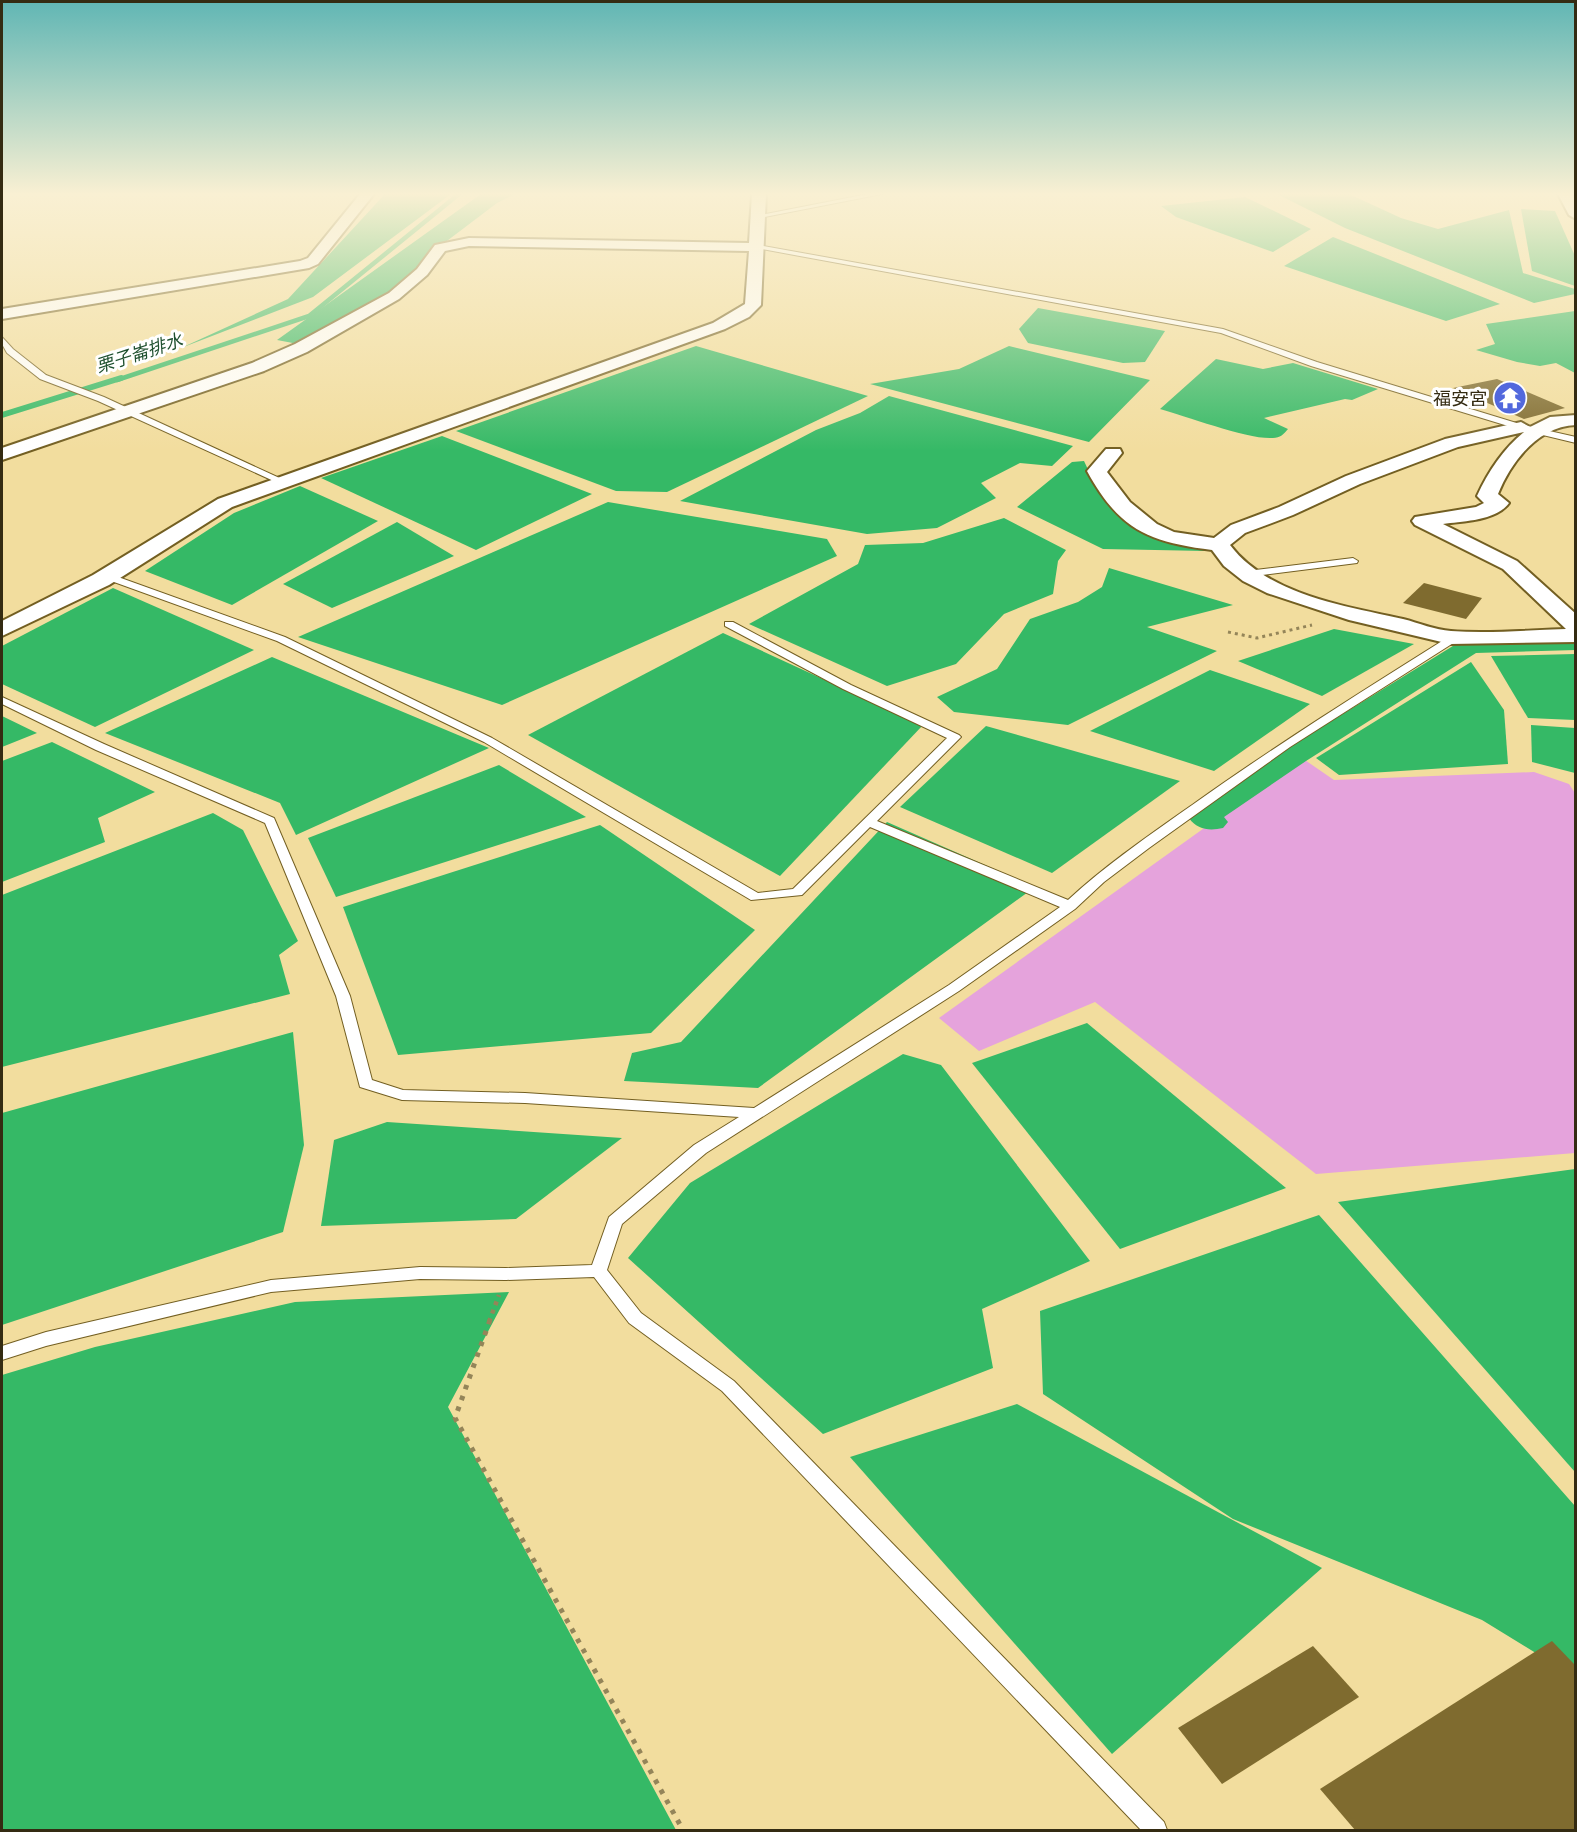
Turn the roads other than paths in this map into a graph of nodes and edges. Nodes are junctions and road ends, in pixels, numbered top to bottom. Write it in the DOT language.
graph roads {
  1 [pos="210,279"];
  2 [pos="413,279"];
  3 [pos="755,279"];
  4 [pos="937,279"];
  5 [pos="2,314"];
  6 [pos="2,339"];
  7 [pos="127,411"];
  8 [pos="1575,420"];
  9 [pos="1529,429"];
  10 [pos="1575,440"];
  11 [pos="1113,453"];
  12 [pos="2,454"];
  13 [pos="281,481"];
  14 [pos="1219,545"];
  15 [pos="1353,561"];
  16 [pos="1247,574"];
  17 [pos="107,576"];
  18 [pos="729,624"];
  19 [pos="1575,626"];
  20 [pos="2,629"];
  21 [pos="1575,634"];
  22 [pos="1454,638"];
  23 [pos="2,700"];
  24 [pos="867,821"];
  25 [pos="1070,906"];
  26 [pos="758,1113"];
  27 [pos="598,1271"];
  28 [pos="2,1353"];
  29 [pos="1156,1830"];
  1 -- 5 [label="street"];
  2 -- 7 [label="street"];
  3 -- 13 [label="street"];
  4 -- 9 [label="lane"];
  6 -- 7 [label="lane"];
  7 -- 12 [label="street"];
  7 -- 13 [label="lane"];
  8 -- 9 [label="street"];
  9 -- 10 [label="lane"];
  9 -- 14 [label="street"];
  9 -- 19 [label="street"];
  11 -- 14 [label="street"];
  13 -- 17 [label="street"];
  14 -- 16 [label="street"];
  15 -- 16 [label="lane"];
  16 -- 22 [label="street"];
  17 -- 20 [label="street"];
  17 -- 24 [label="lane"];
  18 -- 24 [label="lane"];
  21 -- 22 [label="street"];
  22 -- 25 [label="lane"];
  23 -- 26 [label="lane"];
  24 -- 25 [label="lane"];
  25 -- 26 [label="lane"];
  26 -- 27 [label="lane"];
  27 -- 28 [label="lane"];
  27 -- 29 [label="lane"];
}
